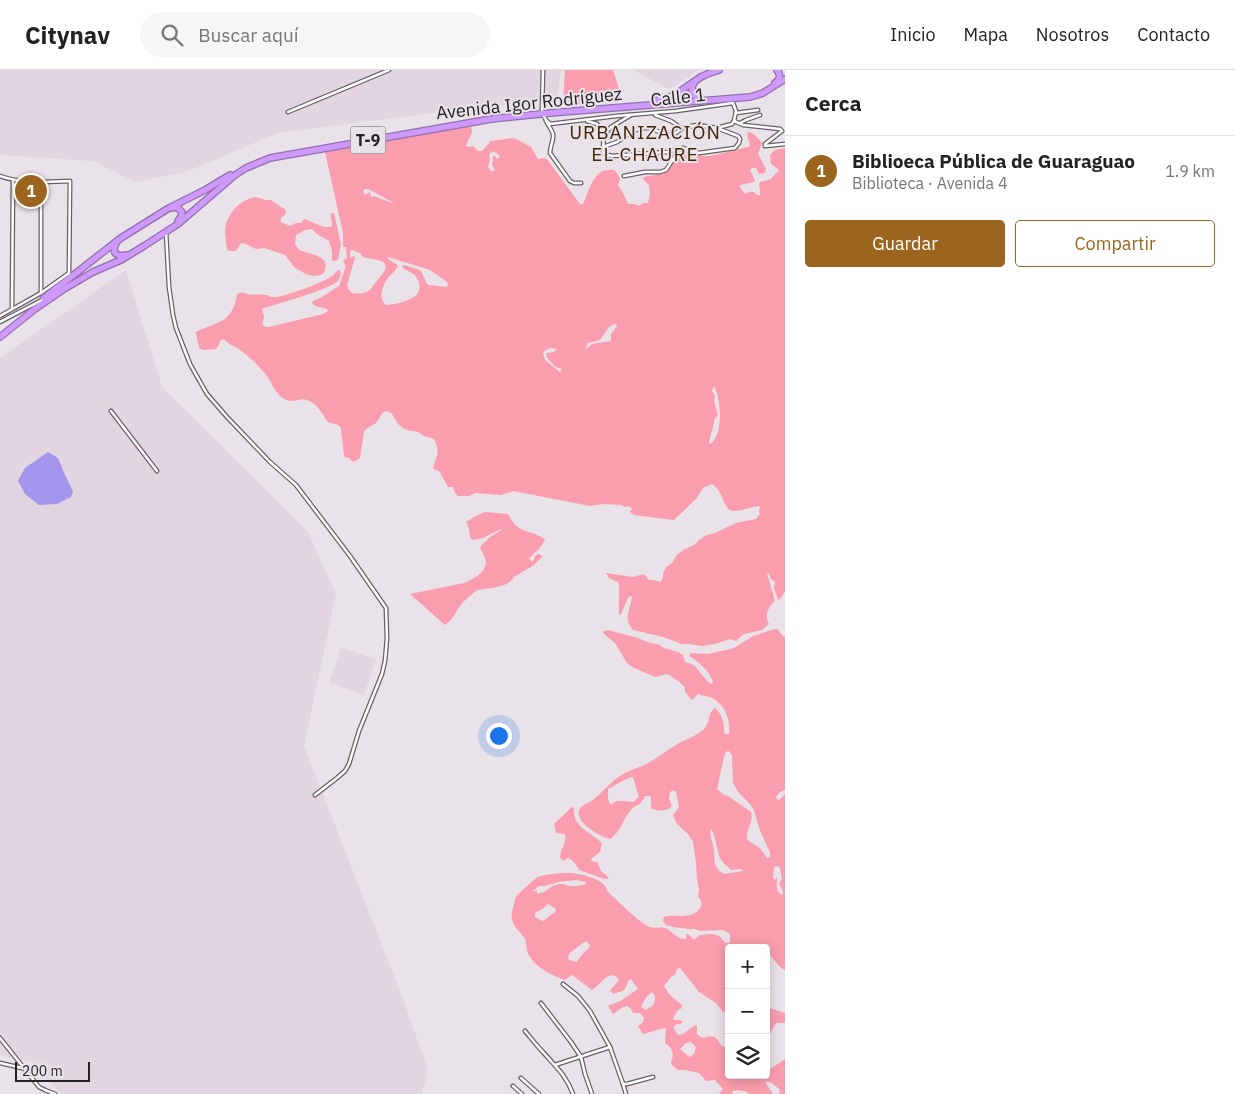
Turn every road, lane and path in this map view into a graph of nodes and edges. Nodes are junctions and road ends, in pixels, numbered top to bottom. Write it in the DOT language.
graph roads {
  1 [pos="389,70"];
  2 [pos="543,70"];
  3 [pos="719,70"];
  4 [pos="777,70"];
  5 [pos="785,78"];
  6 [pos="695,81"];
  7 [pos="766,91"];
  8 [pos="703,100"];
  9 [pos="758,110"];
  10 [pos="288,112"];
  11 [pos="736,113"];
  12 [pos="649,114"];
  13 [pos="632,115"];
  14 [pos="760,115"];
  15 [pos="544,116"];
  16 [pos="585,120"];
  17 [pos="734,121"];
  18 [pos="740,123"];
  19 [pos="682,128"];
  20 [pos="717,128"];
  21 [pos="604,135"];
  22 [pos="785,144"];
  23 [pos="603,147"];
  24 [pos="679,150"];
  25 [pos="0,176"];
  26 [pos="624,176"];
  27 [pos="13,181"];
  28 [pos="41,182"];
  29 [pos="581,183"];
  30 [pos="169,208"];
  31 [pos="163,234"];
  32 [pos="117,242"];
  33 [pos="130,254"];
  34 [pos="42,296"];
  35 [pos="12,309"];
  36 [pos="0,316"];
  37 [pos="0,322"];
  38 [pos="0,333"];
  39 [pos="0,338"];
  40 [pos="112,411"];
  41 [pos="157,471"];
  42 [pos="315,795"];
  43 [pos="563,984"];
  44 [pos="541,1003"];
  45 [pos="525,1031"];
  46 [pos="0,1038"];
  47 [pos="610,1048"];
  48 [pos="581,1057"];
  49 [pos="0,1063"];
  50 [pos="556,1065"];
  51 [pos="24,1068"];
  52 [pos="653,1077"];
  53 [pos="521,1078"];
  54 [pos="623,1084"];
  55 [pos="513,1086"];
  56 [pos="55,1094"];
  57 [pos="522,1094"];
  58 [pos="539,1094"];
  59 [pos="573,1094"];
  60 [pos="592,1094"];
  61 [pos="626,1094"];
  1 -- 10 [label="street"];
  2 -- 15 [label="street"];
  3 -- 6 [label="highway, Avenida Igor Rodríguez / T-9"];
  4 -- 7 [label="highway"];
  5 -- 7 [label="highway, Avenida Igor Rodríguez / T-9"];
  6 -- 8 [label="highway"];
  6 -- 15 [label="highway, Avenida Igor Rodríguez / T-9"];
  7 -- 8 [label="highway, Avenida Igor Rodríguez / T-9"];
  8 -- 15 [label="highway, Avenida Igor Rodríguez / T-9"];
  9 -- 11 [label="street"];
  11 -- 12 [label="street, Calle 1"];
  11 -- 17 [label="street"];
  12 -- 13 [label="street, Calle 1"];
  12 -- 19 [label="street"];
  13 -- 16 [label="street, Calle 1"];
  13 -- 21 [label="street"];
  14 -- 18 [label="street"];
  15 -- 16 [label="street, Calle 1"];
  15 -- 29 [label="street"];
  15 -- 30 [label="highway, Avenida Igor Rodríguez / T-9"];
  15 -- 31 [label="highway, Avenida Igor Rodríguez / T-9"];
  16 -- 21 [label="street"];
  17 -- 18 [label="street"];
  17 -- 20 [label="street"];
  18 -- 22 [label="street"];
  19 -- 20 [label="street"];
  19 -- 23 [label="street"];
  20 -- 24 [label="street"];
  21 -- 23 [label="street"];
  23 -- 24 [label="street"];
  24 -- 26 [label="street"];
  25 -- 27 [label="street"];
  27 -- 28 [label="street"];
  27 -- 35 [label="street"];
  28 -- 34 [label="street"];
  28 -- 34 [label="street"];
  30 -- 31 [label="highway, T-9"];
  30 -- 32 [label="highway, Avenida Igor Rodríguez / T-9"];
  31 -- 33 [label="highway, Avenida Igor Rodríguez / T-9"];
  31 -- 42 [label="street"];
  32 -- 33 [label="highway"];
  32 -- 34 [label="highway, Avenida Igor Rodríguez / T-9"];
  33 -- 39 [label="highway, Avenida Igor Rodríguez / T-9"];
  34 -- 35 [label="street"];
  34 -- 37 [label="street"];
  34 -- 38 [label="highway, Avenida Igor Rodríguez / T-9"];
  35 -- 36 [label="street"];
  40 -- 41 [label="street"];
  43 -- 47 [label="street"];
  44 -- 48 [label="street"];
  45 -- 50 [label="street"];
  46 -- 51 [label="street"];
  47 -- 48 [label="street"];
  47 -- 54 [label="street"];
  48 -- 50 [label="street"];
  48 -- 60 [label="street"];
  49 -- 51 [label="street"];
  50 -- 59 [label="street"];
  51 -- 56 [label="street"];
  52 -- 54 [label="street"];
  53 -- 58 [label="street"];
  54 -- 61 [label="street"];
  55 -- 57 [label="street"];
}
